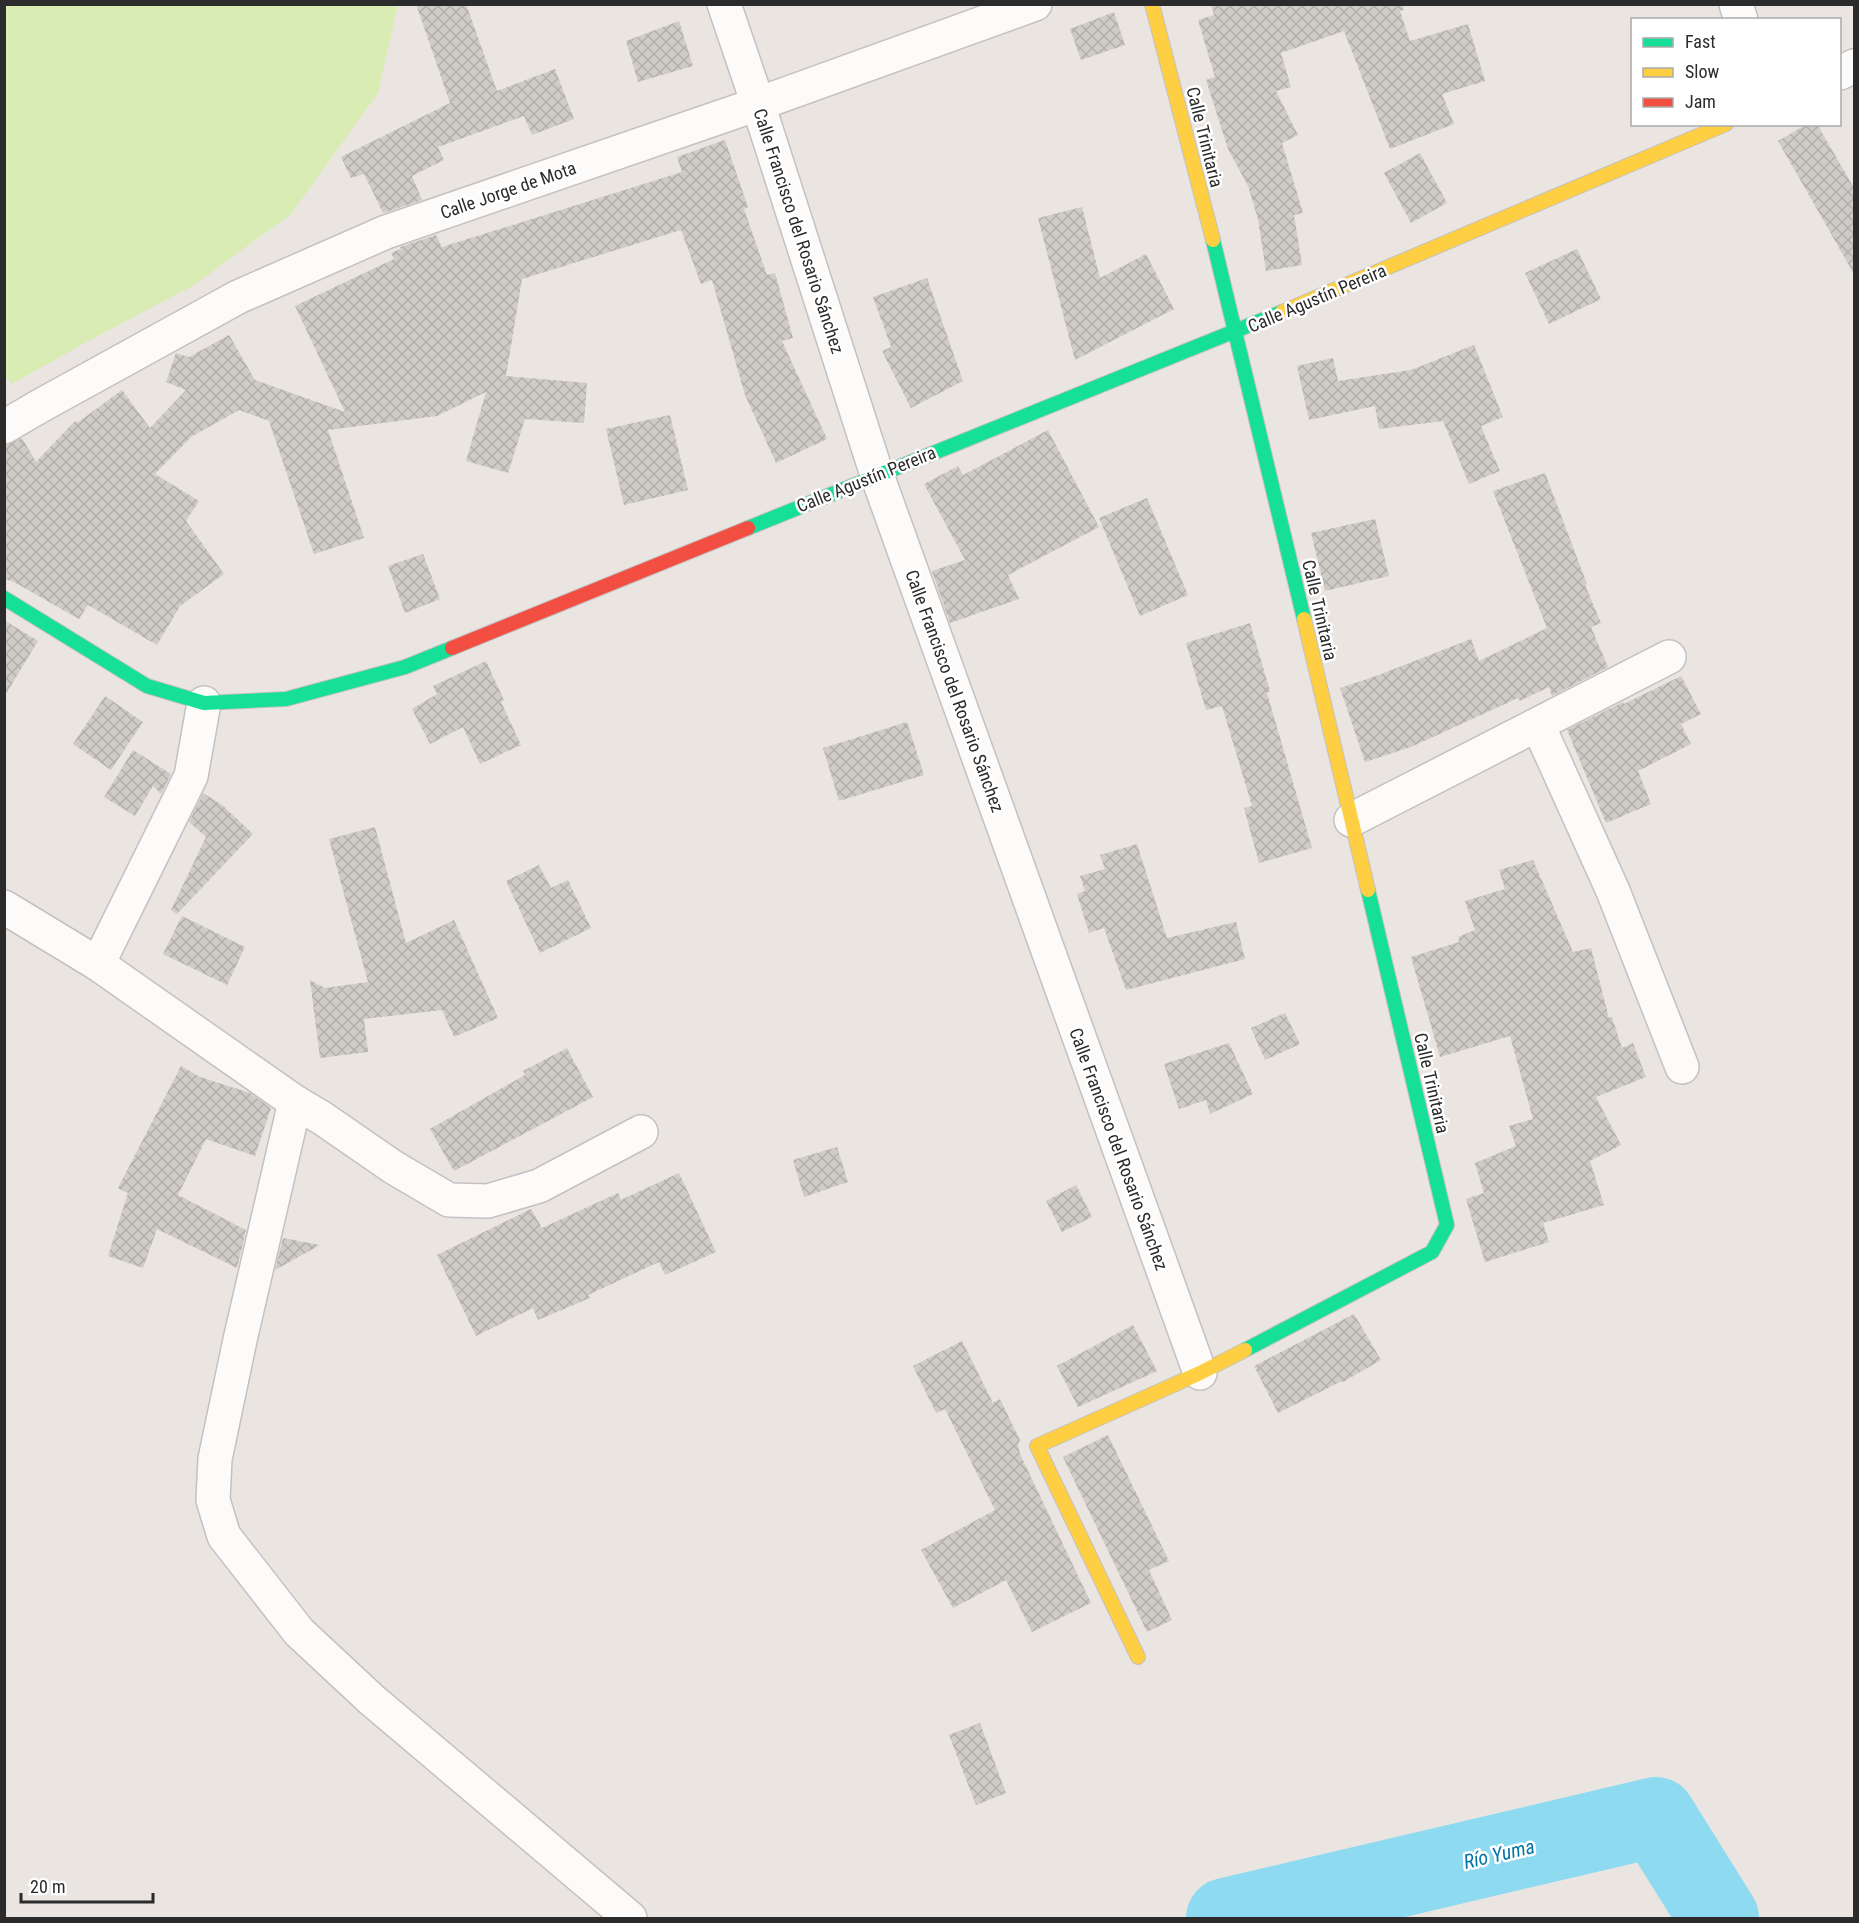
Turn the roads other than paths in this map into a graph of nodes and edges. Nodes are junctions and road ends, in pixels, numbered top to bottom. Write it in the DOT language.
graph roads {
  1 [pos="724,4"];
  2 [pos="1035,4"];
  3 [pos="1152,4"];
  4 [pos="758,104"];
  5 [pos="1720,126"];
  6 [pos="1236,332"];
  7 [pos="4,427"];
  8 [pos="877,475"];
  9 [pos="4,598"];
  10 [pos="1669,657"];
  11 [pos="204,703"];
  12 [pos="1538,724"];
  13 [pos="1351,820"];
  14 [pos="4,907"];
  15 [pos="98,964"];
  16 [pos="1682,1067"];
  17 [pos="295,1102"];
  18 [pos="641,1132"];
  19 [pos="1200,1373"];
  20 [pos="1138,1657"];
  21 [pos="630,1918"];
  1 -- 4 [label="street, Calle Francisco del Rosario Sánchez"];
  2 -- 4 [label="street, Calle Jorge de Mota"];
  3 -- 6 [label="street, Calle Trinitaria"];
  4 -- 7 [label="street, Calle Jorge de Mota"];
  4 -- 8 [label="street, Calle Francisco del Rosario Sánchez"];
  5 -- 6 [label="street, Calle Agustín Pereira"];
  6 -- 8 [label="street, Calle Agustín Pereira"];
  6 -- 13 [label="street, Calle Trinitaria"];
  8 -- 11 [label="street, Calle Agustín Pereira"];
  8 -- 19 [label="street, Calle Francisco del Rosario Sánchez"];
  9 -- 11 [label="street, Calle Agustín Pereira"];
  10 -- 12 [label="street"];
  11 -- 15 [label="street"];
  12 -- 13 [label="street"];
  12 -- 16 [label="street"];
  13 -- 19 [label="street, Calle Trinitaria"];
  14 -- 15 [label="street"];
  15 -- 17 [label="street"];
  17 -- 18 [label="street"];
  17 -- 21 [label="street"];
  19 -- 20 [label="street"];
}
